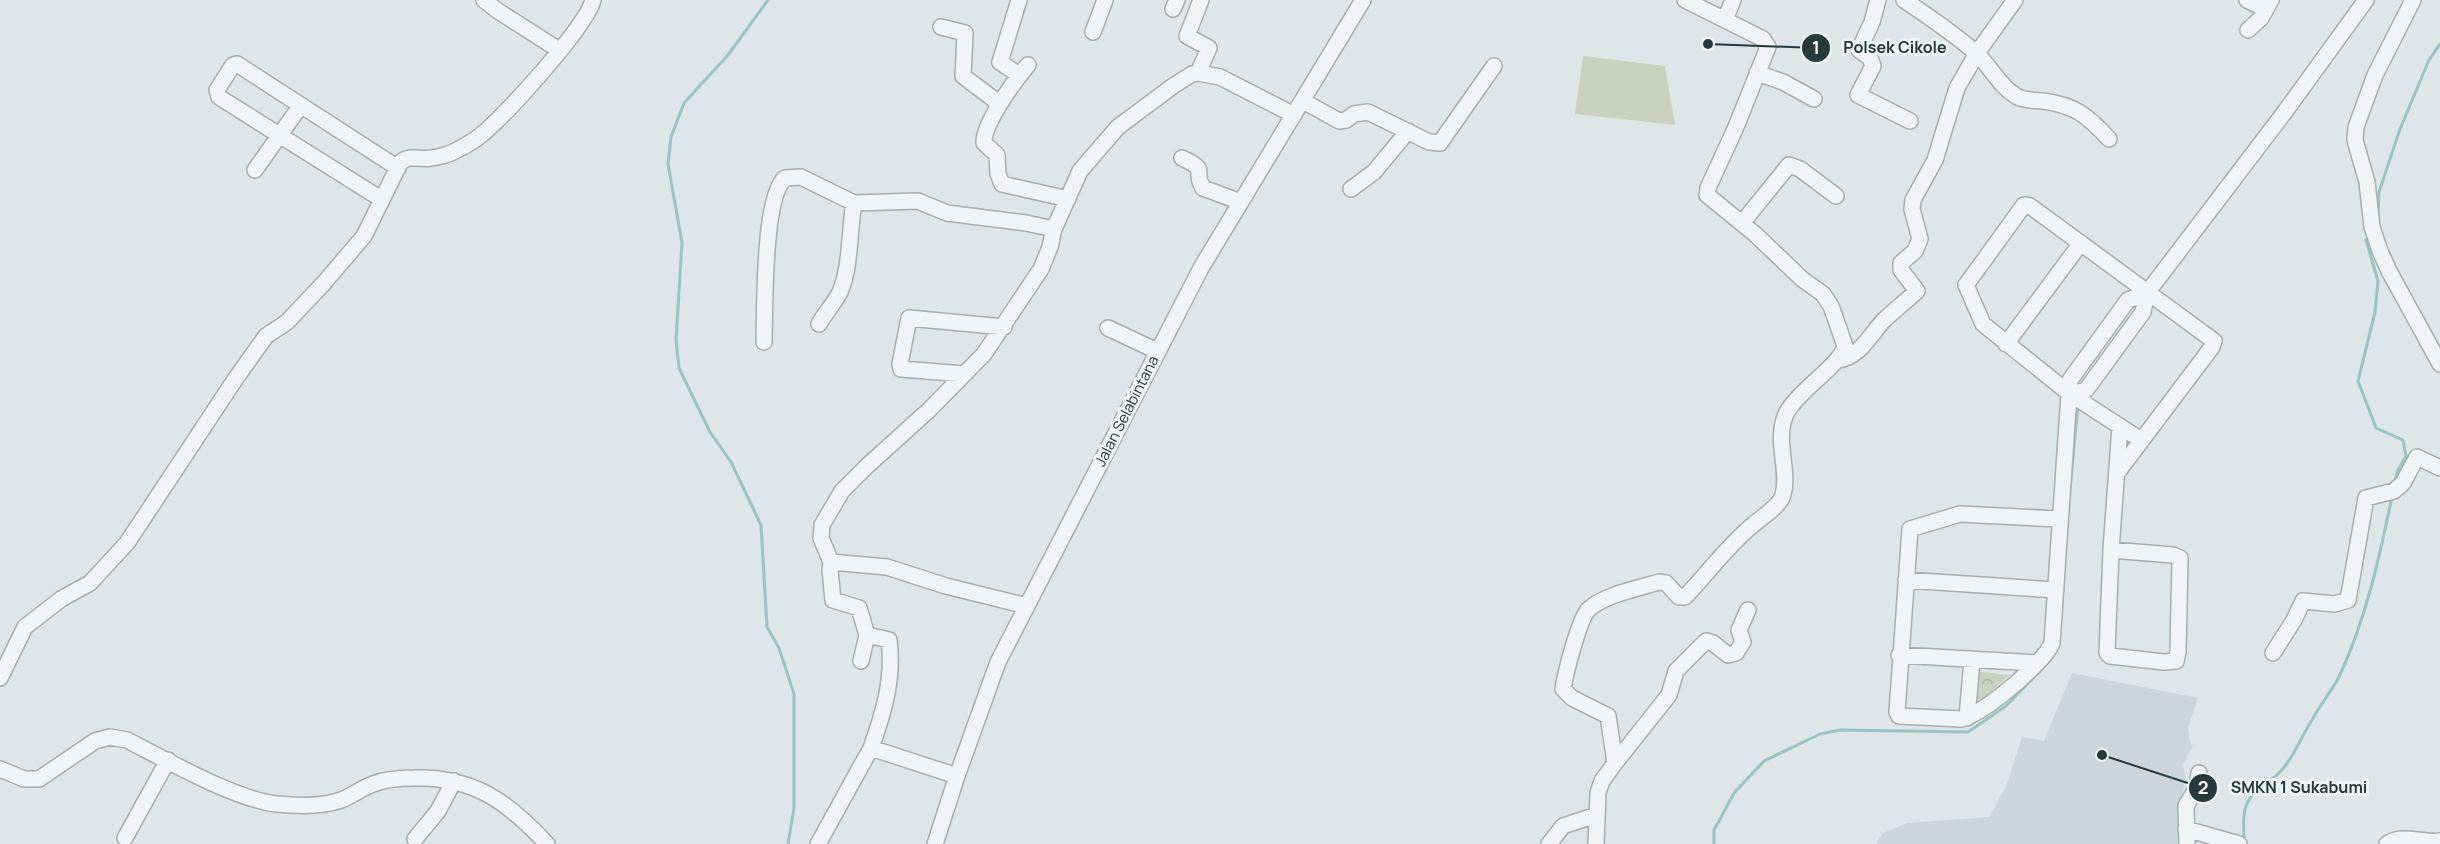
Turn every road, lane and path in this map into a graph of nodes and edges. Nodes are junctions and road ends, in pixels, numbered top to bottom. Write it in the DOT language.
graph roads {
  1 [pos="484,0"];
  2 [pos="593,0"];
  3 [pos="1018,0"];
  4 [pos="1105,0"];
  5 [pos="1202,0"];
  6 [pos="1213,0"];
  7 [pos="1363,0"];
  8 [pos="1685,0"];
  9 [pos="1733,0"];
  10 [pos="1878,0"];
  11 [pos="1904,0"];
  12 [pos="2015,0"];
  13 [pos="2247,0"];
  14 [pos="2366,0"];
  15 [pos="2413,0"];
  16 [pos="2268,4"];
  17 [pos="1725,20"];
  18 [pos="941,27"];
  19 [pos="2248,30"];
  20 [pos="1093,32"];
  21 [pos="560,50"];
  22 [pos="1977,53"];
  23 [pos="1494,66"];
  24 [pos="1198,73"];
  25 [pos="1757,74"];
  26 [pos="1814,99"];
  27 [pos="1303,101"];
  28 [pos="1000,104"];
  29 [pos="301,105"];
  30 [pos="1294,115"];
  31 [pos="1910,121"];
  32 [pos="1408,131"];
  33 [pos="281,134"];
  34 [pos="2109,139"];
  35 [pos="1182,158"];
  36 [pos="398,168"];
  37 [pos="255,170"];
  38 [pos="1351,189"];
  39 [pos="1836,196"];
  40 [pos="381,199"];
  41 [pos="1068,199"];
  42 [pos="1241,202"];
  43 [pos="854,203"];
  44 [pos="1742,223"];
  45 [pos="1054,229"];
  46 [pos="2081,243"];
  47 [pos="2147,293"];
  48 [pos="819,324"];
  49 [pos="1004,327"];
  50 [pos="1108,328"];
  51 [pos="764,342"];
  52 [pos="2006,344"];
  53 [pos="1157,351"];
  54 [pos="1835,360"];
  55 [pos="2440,364"];
  56 [pos="964,374"];
  57 [pos="2070,394"];
  58 [pos="2120,426"];
  59 [pos="2141,440"];
  60 [pos="2440,468"];
  61 [pos="2116,473"];
  62 [pos="2059,519"];
  63 [pos="2111,550"];
  64 [pos="831,562"];
  65 [pos="1906,580"];
  66 [pos="2055,590"];
  67 [pos="1027,606"];
  68 [pos="1748,610"];
  69 [pos="867,635"];
  70 [pos="2273,653"];
  71 [pos="1899,655"];
  72 [pos="1972,660"];
  73 [pos="861,661"];
  74 [pos="2036,663"];
  75 [pos="0,678"];
  76 [pos="1967,718"];
  77 [pos="871,748"];
  78 [pos="168,760"];
  79 [pos="1615,763"];
  80 [pos="0,769"];
  81 [pos="2199,773"];
  82 [pos="957,776"];
  83 [pos="454,781"];
  84 [pos="1596,815"];
  85 [pos="2187,837"];
  86 [pos="125,838"];
  87 [pos="415,839"];
  88 [pos="2440,841"];
  89 [pos="547,844"];
  90 [pos="818,844"];
  91 [pos="935,844"];
  92 [pos="1549,844"];
  93 [pos="1596,844"];
  94 [pos="2239,844"];
  95 [pos="2387,844"];
  1 -- 21 [label="street"];
  2 -- 21 [label="street"];
  3 -- 28 [label="street"];
  4 -- 20 [label="street"];
  5 -- 6 [label="street"];
  5 -- 24 [label="street"];
  7 -- 27 [label="street, Jalan Selabintana"];
  8 -- 17 [label="street"];
  9 -- 17 [label="street"];
  10 -- 31 [label="street"];
  11 -- 22 [label="street"];
  12 -- 22 [label="street"];
  13 -- 16 [label="street"];
  14 -- 47 [label="street"];
  15 -- 55 [label="street"];
  16 -- 19 [label="street"];
  17 -- 25 [label="street"];
  18 -- 28 [label="street"];
  21 -- 36 [label="street"];
  22 -- 34 [label="street"];
  22 -- 54 [label="street"];
  23 -- 32 [label="street"];
  24 -- 30 [label="street"];
  24 -- 41 [label="street"];
  25 -- 26 [label="street"];
  25 -- 44 [label="street"];
  27 -- 30 [label="street, Jalan Selabintana"];
  27 -- 32 [label="street"];
  28 -- 41 [label="street"];
  29 -- 33 [label="street"];
  29 -- 33 [label="street"];
  29 -- 36 [label="street"];
  30 -- 42 [label="street, Jalan Selabintana"];
  32 -- 38 [label="street"];
  33 -- 37 [label="street"];
  33 -- 40 [label="street"];
  35 -- 42 [label="street"];
  36 -- 40 [label="street"];
  39 -- 44 [label="street"];
  40 -- 75 [label="street"];
  41 -- 45 [label="street"];
  42 -- 53 [label="street, Jalan Selabintana"];
  43 -- 45 [label="street"];
  43 -- 48 [label="street"];
  43 -- 51 [label="street"];
  44 -- 54 [label="street"];
  45 -- 49 [label="street"];
  46 -- 47 [label="street"];
  46 -- 52 [label="street"];
  46 -- 52 [label="street"];
  47 -- 57 [label="street"];
  47 -- 59 [label="street"];
  49 -- 56 [label="street"];
  49 -- 56 [label="street"];
  50 -- 53 [label="street"];
  52 -- 57 [label="street"];
  53 -- 67 [label="street, Jalan Selabintana"];
  54 -- 79 [label="street"];
  56 -- 64 [label="street"];
  57 -- 58 [label="street"];
  57 -- 62 [label="street"];
  58 -- 59 [label="street"];
  58 -- 61 [label="street"];
  59 -- 61 [label="street"];
  60 -- 70 [label="street"];
  61 -- 63 [label="street"];
  62 -- 65 [label="street"];
  62 -- 66 [label="street"];
  63 -- 63 [label="street"];
  64 -- 67 [label="street"];
  64 -- 69 [label="street"];
  65 -- 66 [label="street"];
  65 -- 71 [label="street"];
  66 -- 74 [label="street"];
  67 -- 82 [label="street, Jalan Selabintana"];
  68 -- 79 [label="street"];
  69 -- 73 [label="street"];
  69 -- 77 [label="street"];
  71 -- 72 [label="street"];
  71 -- 76 [label="street"];
  72 -- 74 [label="street"];
  72 -- 76 [label="street"];
  74 -- 76 [label="street"];
  77 -- 82 [label="street"];
  77 -- 90 [label="street"];
  78 -- 80 [label="street"];
  78 -- 83 [label="street"];
  78 -- 86 [label="street"];
  79 -- 84 [label="street"];
  81 -- 85 [label="street"];
  82 -- 91 [label="street, Jalan Selabintana"];
  83 -- 87 [label="street"];
  83 -- 89 [label="street"];
  84 -- 92 [label="street"];
  84 -- 93 [label="street"];
  85 -- 94 [label="street"];
  88 -- 95 [label="street"];
}
